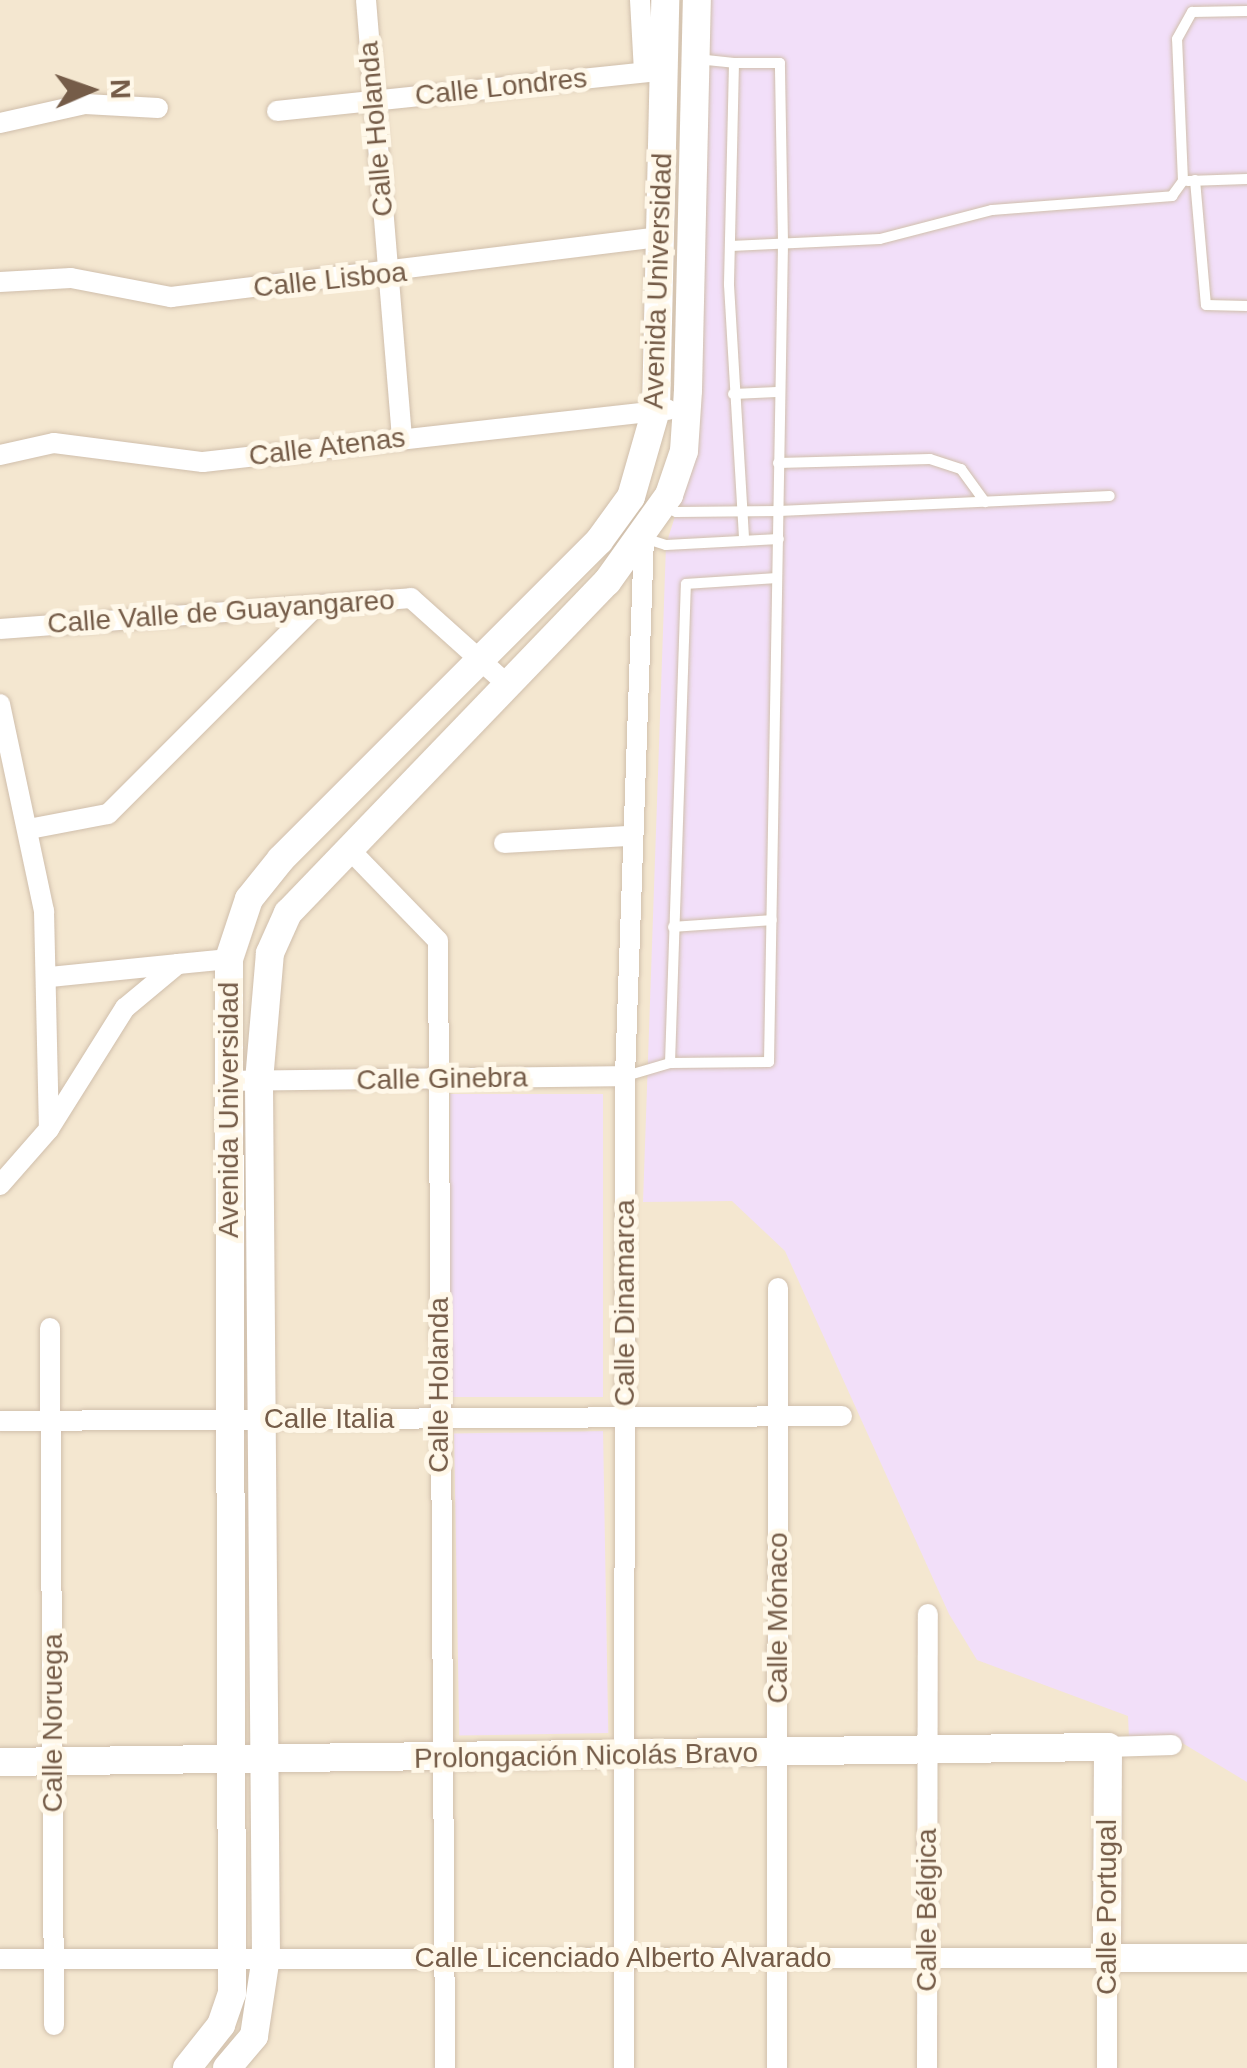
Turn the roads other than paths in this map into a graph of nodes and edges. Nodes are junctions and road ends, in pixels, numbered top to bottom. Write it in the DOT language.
graph roads {
  1 [pos="366,0"];
  2 [pos="640,0"];
  3 [pos="666,0"];
  4 [pos="697,0"];
  5 [pos="1192,6"];
  6 [pos="1247,10"];
  7 [pos="696,59"];
  8 [pos="734,63"];
  9 [pos="655,71"];
  10 [pos="374,101"];
  11 [pos="158,108"];
  12 [pos="276,112"];
  13 [pos="0,123"];
  14 [pos="1247,179"];
  15 [pos="1189,181"];
  16 [pos="660,238"];
  17 [pos="783,242"];
  18 [pos="731,246"];
  19 [pos="388,274"];
  20 [pos="0,282"];
  21 [pos="1247,306"];
  22 [pos="777,392"];
  23 [pos="733,394"];
  24 [pos="656,410"];
  25 [pos="687,411"];
  26 [pos="402,437"];
  27 [pos="0,455"];
  28 [pos="778,463"];
  29 [pos="1110,496"];
  30 [pos="985,502"];
  31 [pos="663,505"];
  32 [pos="742,509"];
  33 [pos="779,510"];
  34 [pos="644,538"];
  35 [pos="778,539"];
  36 [pos="744,540"];
  37 [pos="776,578"];
  38 [pos="313,609"];
  39 [pos="0,628"];
  40 [pos="480,657"];
  41 [pos="508,685"];
  42 [pos="0,704"];
  43 [pos="29,829"];
  44 [pos="631,836"];
  45 [pos="504,843"];
  46 [pos="348,848"];
  47 [pos="772,920"];
  48 [pos="673,928"];
  49 [pos="229,960"];
  50 [pos="178,964"];
  51 [pos="50,977"];
  52 [pos="670,1063"];
  53 [pos="625,1076"];
  54 [pos="439,1079"];
  55 [pos="229,1081"];
  56 [pos="259,1081"];
  57 [pos="49,1129"];
  58 [pos="0,1185"];
  59 [pos="778,1288"];
  60 [pos="50,1328"];
  61 [pos="778,1416"];
  62 [pos="842,1416"];
  63 [pos="626,1417"];
  64 [pos="439,1418"];
  65 [pos="230,1420"];
  66 [pos="263,1420"];
  67 [pos="0,1421"];
  68 [pos="52,1421"];
  69 [pos="928,1614"];
  70 [pos="1172,1744"];
  71 [pos="1108,1747"];
  72 [pos="928,1752"];
  73 [pos="778,1754"];
  74 [pos="444,1758"];
  75 [pos="623,1758"];
  76 [pos="234,1760"];
  77 [pos="266,1760"];
  78 [pos="52,1761"];
  79 [pos="0,1762"];
  80 [pos="232,1956"];
  81 [pos="928,1956"];
  82 [pos="266,1957"];
  83 [pos="53,1958"];
  84 [pos="777,1958"];
  85 [pos="1107,1958"];
  86 [pos="1247,1958"];
  87 [pos="0,1960"];
  88 [pos="445,1960"];
  89 [pos="624,1960"];
  90 [pos="54,2025"];
  91 [pos="187,2068"];
  92 [pos="227,2068"];
  93 [pos="446,2068"];
  94 [pos="624,2068"];
  95 [pos="777,2068"];
  96 [pos="928,2068"];
  97 [pos="1107,2068"];
  1 -- 10 [label="street, Calle Holanda"];
  2 -- 9 [label="street, Avenida Universidad"];
  3 -- 9 [label="street, Avenida Universidad"];
  4 -- 7 [label="street, Avenida Universidad"];
  5 -- 6 [label="lane"];
  5 -- 15 [label="lane"];
  7 -- 8 [label="lane"];
  7 -- 25 [label="street, Avenida Universidad"];
  8 -- 17 [label="lane"];
  8 -- 18 [label="lane"];
  9 -- 10 [label="street, Calle Londres"];
  9 -- 16 [label="street, Avenida Universidad"];
  10 -- 12 [label="street, Calle Londres"];
  10 -- 19 [label="street, Calle Holanda"];
  11 -- 13 [label="street"];
  14 -- 15 [label="lane"];
  15 -- 17 [label="lane"];
  15 -- 21 [label="lane"];
  16 -- 19 [label="street, Calle Lisboa"];
  16 -- 24 [label="street, Avenida Universidad"];
  17 -- 18 [label="lane"];
  17 -- 22 [label="lane"];
  18 -- 23 [label="lane"];
  19 -- 20 [label="street, Calle Lisboa"];
  19 -- 26 [label="street, Calle Holanda"];
  22 -- 23 [label="lane"];
  22 -- 28 [label="lane"];
  23 -- 32 [label="lane"];
  24 -- 25 [label="street, Calle Atenas"];
  24 -- 26 [label="street, Calle Atenas"];
  24 -- 40 [label="street, Avenida Universidad"];
  25 -- 31 [label="street, Avenida Universidad"];
  26 -- 27 [label="street, Calle Atenas"];
  28 -- 30 [label="lane"];
  28 -- 33 [label="lane"];
  29 -- 30 [label="lane"];
  30 -- 33 [label="lane"];
  31 -- 32 [label="lane"];
  31 -- 34 [label="street, Avenida Universidad"];
  32 -- 33 [label="lane"];
  32 -- 36 [label="lane"];
  33 -- 35 [label="lane"];
  34 -- 36 [label="lane"];
  34 -- 41 [label="street, Avenida Universidad"];
  34 -- 44 [label="street, Calle Dinamarca"];
  35 -- 36 [label="lane"];
  35 -- 37 [label="lane"];
  37 -- 47 [label="lane"];
  37 -- 48 [label="lane"];
  38 -- 39 [label="street, Calle Valle de Guayangareo"];
  38 -- 40 [label="street, Calle Valle de Guayangareo"];
  38 -- 43 [label="street"];
  40 -- 41 [label="street, Calle Valle de Guayangareo"];
  40 -- 49 [label="street, Avenida Universidad"];
  41 -- 46 [label="street, Avenida Universidad"];
  42 -- 43 [label="street"];
  43 -- 51 [label="street"];
  44 -- 45 [label="street"];
  44 -- 53 [label="street, Calle Dinamarca"];
  46 -- 54 [label="street, Calle Holanda"];
  46 -- 56 [label="street, Avenida Universidad"];
  47 -- 48 [label="lane"];
  47 -- 52 [label="lane"];
  48 -- 52 [label="lane"];
  49 -- 50 [label="street"];
  49 -- 55 [label="street, Avenida Universidad"];
  50 -- 51 [label="street"];
  50 -- 57 [label="street"];
  51 -- 57 [label="street"];
  52 -- 53 [label="lane"];
  53 -- 54 [label="street, Calle Ginebra"];
  53 -- 63 [label="street, Calle Dinamarca"];
  54 -- 56 [label="street, Calle Ginebra"];
  54 -- 64 [label="street, Calle Holanda"];
  55 -- 56 [label="street, Calle Ginebra"];
  55 -- 65 [label="street, Avenida Universidad"];
  56 -- 66 [label="street, Avenida Universidad"];
  57 -- 58 [label="street"];
  59 -- 61 [label="street, Calle Mónaco"];
  60 -- 68 [label="street, Calle Noruega"];
  61 -- 62 [label="street, Calle Italia"];
  61 -- 63 [label="street, Calle Italia"];
  61 -- 73 [label="street, Calle Mónaco"];
  63 -- 64 [label="street, Calle Italia"];
  63 -- 75 [label="street, Calle Dinamarca"];
  64 -- 66 [label="street, Calle Italia"];
  64 -- 74 [label="street, Calle Holanda"];
  65 -- 66 [label="street, Calle Italia"];
  65 -- 68 [label="street, Calle Italia"];
  65 -- 76 [label="street, Avenida Universidad"];
  66 -- 77 [label="street, Avenida Universidad"];
  67 -- 68 [label="street, Calle Italia"];
  68 -- 78 [label="street, Calle Noruega"];
  69 -- 72 [label="street, Calle Bélgica"];
  70 -- 71 [label="street, Prolongación Nicolás Bravo"];
  71 -- 72 [label="street, Prolongación Nicolás Bravo"];
  71 -- 85 [label="street, Calle Portugal"];
  72 -- 73 [label="street, Prolongación Nicolás Bravo"];
  72 -- 81 [label="street, Calle Bélgica"];
  73 -- 75 [label="street, Prolongación Nicolás Bravo"];
  73 -- 84 [label="street, Calle Mónaco"];
  74 -- 75 [label="street, Prolongación Nicolás Bravo"];
  74 -- 77 [label="street, Prolongación Nicolás Bravo"];
  74 -- 88 [label="street, Calle Holanda"];
  75 -- 89 [label="street, Calle Dinamarca"];
  76 -- 77 [label="street, Prolongación Nicolás Bravo"];
  76 -- 78 [label="street, Prolongación Nicolás Bravo"];
  76 -- 80 [label="street, Avenida Universidad"];
  77 -- 82 [label="street, Avenida Universidad"];
  78 -- 79 [label="street, Prolongación Nicolás Bravo"];
  78 -- 83 [label="street, Calle Noruega"];
  80 -- 82 [label="street, Calle Licenciado Alberto Alvarado"];
  80 -- 83 [label="street, Calle Licenciado Alberto Alvarado"];
  80 -- 91 [label="street, Avenida Universidad"];
  81 -- 84 [label="street, Calle Licenciado Alberto Alvarado"];
  81 -- 85 [label="street, Calle Licenciado Alberto Alvarado"];
  81 -- 96 [label="street, Calle Bélgica"];
  82 -- 88 [label="street, Calle Licenciado Alberto Alvarado"];
  82 -- 92 [label="street, Avenida Universidad"];
  83 -- 87 [label="street, Calle Licenciado Alberto Alvarado"];
  83 -- 90 [label="street, Calle Noruega"];
  84 -- 89 [label="street, Calle Licenciado Alberto Alvarado"];
  84 -- 95 [label="street, Calle Mónaco"];
  85 -- 86 [label="street, Calle Licenciado Alberto Alvarado"];
  85 -- 97 [label="street, Calle Portugal"];
  88 -- 89 [label="street, Calle Licenciado Alberto Alvarado"];
  88 -- 93 [label="street, Calle Holanda"];
  89 -- 94 [label="street, Calle Dinamarca"];
}
